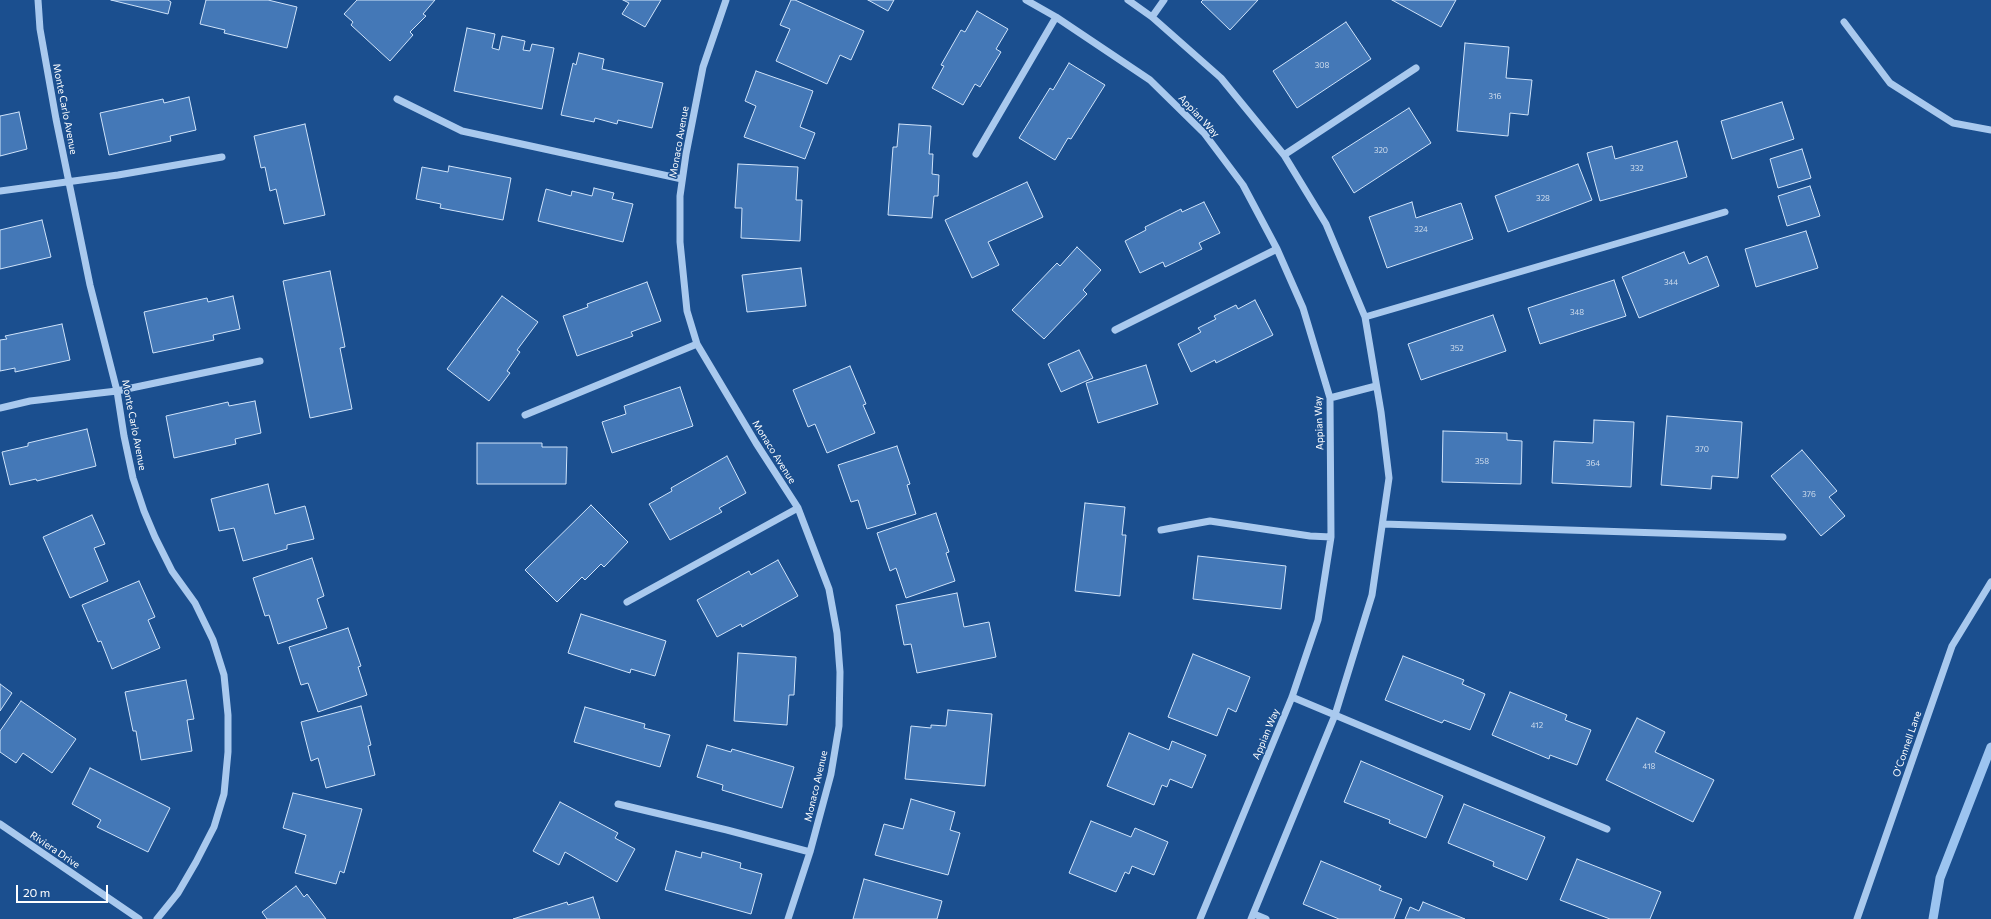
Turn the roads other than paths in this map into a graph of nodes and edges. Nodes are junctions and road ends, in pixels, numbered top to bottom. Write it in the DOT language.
graph roads {
  1 [pos="38,0"];
  2 [pos="726,0"];
  3 [pos="1026,0"];
  4 [pos="1128,0"];
  5 [pos="1164,0"];
  6 [pos="1056,17"];
  7 [pos="1152,17"];
  8 [pos="1844,22"];
  9 [pos="1416,68"];
  10 [pos="397,99"];
  11 [pos="1991,130"];
  12 [pos="976,154"];
  13 [pos="1284,155"];
  14 [pos="222,157"];
  15 [pos="682,179"];
  16 [pos="70,182"];
  17 [pos="0,191"];
  18 [pos="1725,212"];
  19 [pos="1277,250"];
  20 [pos="1365,317"];
  21 [pos="1115,330"];
  22 [pos="697,344"];
  23 [pos="260,361"];
  24 [pos="1376,386"];
  25 [pos="117,391"];
  26 [pos="1330,398"];
  27 [pos="0,408"];
  28 [pos="525,415"];
  29 [pos="798,508"];
  30 [pos="1383,524"];
  31 [pos="1160,530"];
  32 [pos="1331,537"];
  33 [pos="1783,537"];
  34 [pos="1991,582"];
  35 [pos="627,602"];
  36 [pos="1292,697"];
  37 [pos="1335,714"];
  38 [pos="618,804"];
  39 [pos="0,824"];
  40 [pos="1607,828"];
  41 [pos="810,852"];
  42 [pos="1252,916"];
  43 [pos="139,919"];
  44 [pos="157,919"];
  45 [pos="788,919"];
  46 [pos="1200,919"];
  47 [pos="1266,919"];
  48 [pos="1857,919"];
  1 -- 16 [label="street, Monte Carlo Avenue"];
  2 -- 15 [label="street, Monaco Avenue"];
  3 -- 6 [label="street, Appian Way"];
  4 -- 7 [label="street"];
  5 -- 7 [label="street"];
  6 -- 12 [label="street"];
  6 -- 19 [label="street, Appian Way"];
  7 -- 13 [label="street"];
  8 -- 11 [label="street"];
  9 -- 13 [label="street"];
  10 -- 15 [label="street"];
  13 -- 20 [label="street"];
  14 -- 16 [label="street"];
  15 -- 22 [label="street, Monaco Avenue"];
  16 -- 17 [label="street"];
  16 -- 25 [label="street, Monte Carlo Avenue"];
  18 -- 20 [label="street"];
  19 -- 21 [label="street"];
  19 -- 26 [label="street, Appian Way"];
  20 -- 24 [label="street"];
  22 -- 28 [label="street"];
  22 -- 29 [label="street, Monaco Avenue"];
  23 -- 25 [label="street"];
  24 -- 26 [label="street"];
  24 -- 30 [label="street"];
  25 -- 27 [label="street"];
  25 -- 44 [label="street, Monte Carlo Avenue"];
  26 -- 32 [label="street, Appian Way"];
  29 -- 35 [label="street"];
  29 -- 41 [label="street, Monaco Avenue"];
  30 -- 33 [label="street"];
  30 -- 37 [label="street"];
  31 -- 32 [label="street"];
  32 -- 36 [label="street, Appian Way"];
  34 -- 48 [label="street, O’Connell Lane"];
  36 -- 37 [label="street"];
  36 -- 46 [label="street, Appian Way"];
  37 -- 40 [label="street"];
  37 -- 42 [label="street"];
  38 -- 41 [label="street"];
  39 -- 43 [label="street, Riviera Drive"];
  41 -- 45 [label="street, Monaco Avenue"];
  42 -- 47 [label="street"];
}
